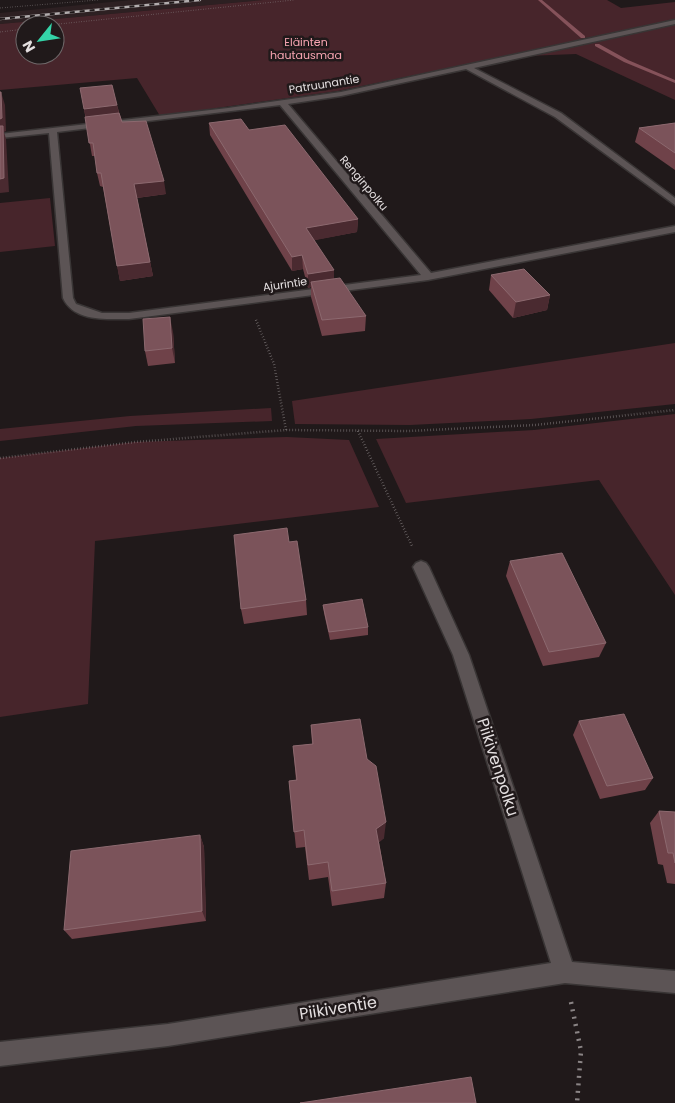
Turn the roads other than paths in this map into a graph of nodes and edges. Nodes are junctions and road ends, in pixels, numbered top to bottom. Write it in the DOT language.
graph roads {
  1 [pos="675,22"];
  2 [pos="468,67"];
  3 [pos="282,102"];
  4 [pos="53,131"];
  5 [pos="0,136"];
  6 [pos="675,202"];
  7 [pos="675,229"];
  8 [pos="428,277"];
  9 [pos="421,567"];
  10 [pos="565,972"];
  11 [pos="675,982"];
  12 [pos="0,1054"];
  1 -- 2 [label="street, Patruunantie"];
  2 -- 3 [label="street, Patruunantie"];
  2 -- 6 [label="street"];
  3 -- 4 [label="street, Patruunantie"];
  3 -- 8 [label="street, Renginpolku"];
  4 -- 5 [label="street, Patruunantie"];
  4 -- 8 [label="street, Ajurintie"];
  7 -- 8 [label="street, Ajurintie"];
  9 -- 10 [label="street, Piikivenpolku"];
  10 -- 11 [label="street, Piikiventie"];
  10 -- 12 [label="street, Piikiventie"];
}
